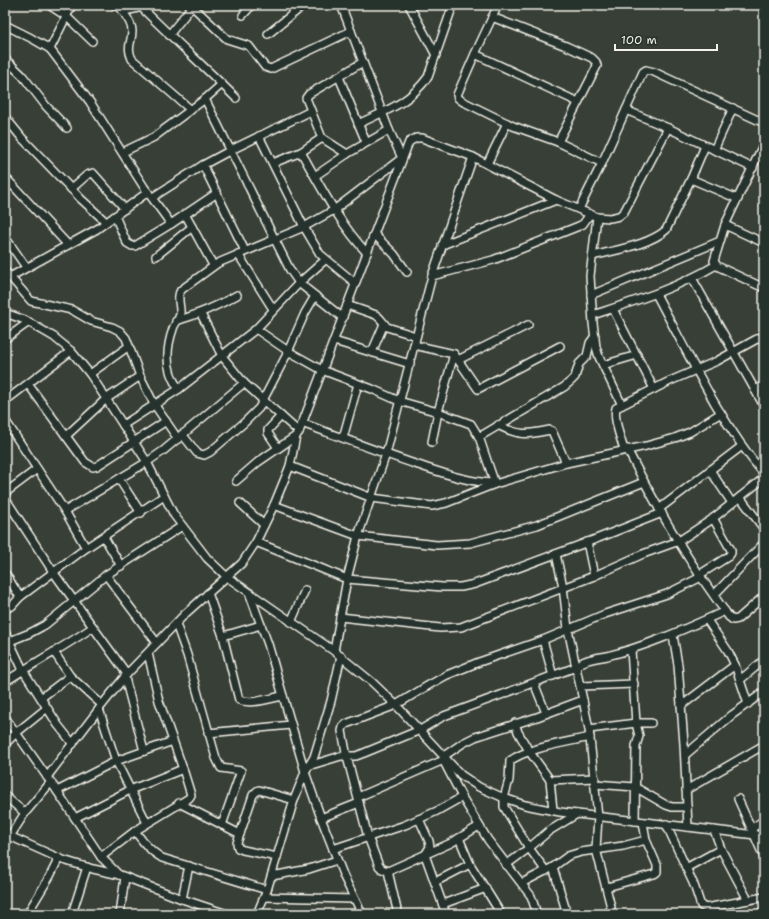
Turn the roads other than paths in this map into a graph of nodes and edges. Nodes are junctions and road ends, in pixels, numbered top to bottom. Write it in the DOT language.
graph roads {
  1 [pos="49,5"];
  2 [pos="72,5"];
  3 [pos="114,5"];
  4 [pos="252,5"];
  5 [pos="304,5"];
  6 [pos="341,5"];
  7 [pos="408,5"];
  8 [pos="453,5"];
  9 [pos="498,5"];
  10 [pos="142,6"];
  11 [pos="193,6"];
  12 [pos="122,10"];
  13 [pos="243,15"];
  14 [pos="66,16"];
  15 [pos="492,17"];
  16 [pos="5,25"];
  17 [pos="351,31"];
  18 [pos="268,34"];
  19 [pos="169,35"];
  20 [pos="92,41"];
  21 [pos="50,49"];
  22 [pos="474,54"];
  23 [pos="436,55"];
  24 [pos="5,59"];
  25 [pos="363,62"];
  26 [pos="339,77"];
  27 [pos="222,84"];
  28 [pos="236,98"];
  29 [pos="205,99"];
  30 [pos="578,102"];
  31 [pos="733,108"];
  32 [pos="191,110"];
  33 [pos="626,110"];
  34 [pos="311,111"];
  35 [pos="382,112"];
  36 [pos="5,117"];
  37 [pos="764,122"];
  38 [pos="507,123"];
  39 [pos="358,124"];
  40 [pos="67,128"];
  41 [pos="668,128"];
  42 [pos="389,130"];
  43 [pos="259,136"];
  44 [pos="322,138"];
  45 [pos="366,142"];
  46 [pos="558,142"];
  47 [pos="764,143"];
  48 [pos="705,146"];
  49 [pos="231,150"];
  50 [pos="714,150"];
  51 [pos="123,152"];
  52 [pos="301,152"];
  53 [pos="347,154"];
  54 [pos="473,157"];
  55 [pos="402,158"];
  56 [pos="273,163"];
  57 [pos="602,163"];
  58 [pos="487,164"];
  59 [pos="203,165"];
  60 [pos="753,168"];
  61 [pos="315,176"];
  62 [pos="5,177"];
  63 [pos="691,179"];
  64 [pos="71,189"];
  65 [pos="216,192"];
  66 [pos="151,195"];
  67 [pos="738,199"];
  68 [pos="556,200"];
  69 [pos="125,209"];
  70 [pos="579,209"];
  71 [pos="334,210"];
  72 [pos="185,214"];
  73 [pos="594,215"];
  74 [pos="115,216"];
  75 [pos="106,222"];
  76 [pos="170,224"];
  77 [pos="725,225"];
  78 [pos="192,227"];
  79 [pos="304,227"];
  80 [pos="374,234"];
  81 [pos="5,237"];
  82 [pos="275,238"];
  83 [pos="720,241"];
  84 [pos="764,243"];
  85 [pos="68,245"];
  86 [pos="442,245"];
  87 [pos="245,251"];
  88 [pos="367,253"];
  89 [pos="238,254"];
  90 [pos="156,256"];
  91 [pos="593,256"];
  92 [pos="325,260"];
  93 [pos="716,265"];
  94 [pos="213,266"];
  95 [pos="26,267"];
  96 [pos="407,272"];
  97 [pos="7,274"];
  98 [pos="432,276"];
  99 [pos="692,278"];
  100 [pos="299,283"];
  101 [pos="355,283"];
  102 [pos="764,288"];
  103 [pos="656,294"];
  104 [pos="591,295"];
  105 [pos="237,296"];
  106 [pos="315,296"];
  107 [pos="348,306"];
  108 [pos="613,308"];
  109 [pos="273,309"];
  110 [pos="5,313"];
  111 [pos="202,314"];
  112 [pos="592,315"];
  113 [pos="343,318"];
  114 [pos="176,321"];
  115 [pos="29,322"];
  116 [pos="384,324"];
  117 [pos="528,325"];
  118 [pos="256,329"];
  119 [pos="764,335"];
  120 [pos="416,336"];
  121 [pos="595,336"];
  122 [pos="5,338"];
  123 [pos="334,341"];
  124 [pos="414,345"];
  125 [pos="130,346"];
  126 [pos="560,346"];
  127 [pos="71,351"];
  128 [pos="288,351"];
  129 [pos="734,351"];
  130 [pos="372,352"];
  131 [pos="638,355"];
  132 [pos="222,356"];
  133 [pos="456,357"];
  134 [pos="410,364"];
  135 [pos="603,365"];
  136 [pos="322,370"];
  137 [pos="697,370"];
  138 [pos="90,374"];
  139 [pos="140,376"];
  140 [pos="244,383"];
  141 [pos="28,384"];
  142 [pos="358,384"];
  143 [pos="764,384"];
  144 [pos="179,389"];
  145 [pos="654,389"];
  146 [pos="755,390"];
  147 [pos="106,399"];
  148 [pos="263,400"];
  149 [pos="5,401"];
  150 [pos="399,401"];
  151 [pos="154,404"];
  152 [pos="622,405"];
  153 [pos="764,406"];
  154 [pos="438,412"];
  155 [pos="721,413"];
  156 [pos="281,416"];
  157 [pos="5,420"];
  158 [pos="166,421"];
  159 [pos="302,423"];
  160 [pos="122,425"];
  161 [pos="498,425"];
  162 [pos="297,434"];
  163 [pos="66,436"];
  164 [pos="180,436"];
  165 [pos="479,437"];
  166 [pos="343,438"];
  167 [pos="133,441"];
  168 [pos="432,442"];
  169 [pos="742,446"];
  170 [pos="278,448"];
  171 [pos="626,450"];
  172 [pos="386,454"];
  173 [pos="147,462"];
  174 [pos="566,463"];
  175 [pos="290,466"];
  176 [pos="37,469"];
  177 [pos="710,470"];
  178 [pos="764,474"];
  179 [pos="764,478"];
  180 [pos="118,479"];
  181 [pos="236,482"];
  182 [pos="644,482"];
  183 [pos="495,484"];
  184 [pos="5,493"];
  185 [pos="164,496"];
  186 [pos="740,497"];
  187 [pos="5,498"];
  188 [pos="372,498"];
  189 [pos="240,503"];
  190 [pos="732,503"];
  191 [pos="274,504"];
  192 [pos="65,511"];
  193 [pos="660,511"];
  194 [pos="141,513"];
  195 [pos="713,518"];
  196 [pos="264,525"];
  197 [pos="182,526"];
  198 [pos="764,529"];
  199 [pos="104,536"];
  200 [pos="358,536"];
  201 [pos="679,541"];
  202 [pos="256,542"];
  203 [pos="587,542"];
  204 [pos="764,543"];
  205 [pos="86,548"];
  206 [pos="556,554"];
  207 [pos="121,566"];
  208 [pos="5,573"];
  209 [pos="54,573"];
  210 [pos="106,575"];
  211 [pos="594,576"];
  212 [pos="700,576"];
  213 [pos="227,577"];
  214 [pos="347,578"];
  215 [pos="563,587"];
  216 [pos="305,590"];
  217 [pos="208,593"];
  218 [pos="250,594"];
  219 [pos="714,595"];
  220 [pos="764,596"];
  221 [pos="20,597"];
  222 [pos="74,601"];
  223 [pos="5,609"];
  224 [pos="726,611"];
  225 [pos="340,617"];
  226 [pos="706,620"];
  227 [pos="291,622"];
  228 [pos="176,624"];
  229 [pos="261,625"];
  230 [pos="93,627"];
  231 [pos="568,630"];
  232 [pos="5,632"];
  233 [pos="673,634"];
  234 [pos="223,636"];
  235 [pos="543,640"];
  236 [pos="7,642"];
  237 [pos="157,643"];
  238 [pos="631,650"];
  239 [pos="334,651"];
  240 [pos="54,652"];
  241 [pos="148,653"];
  242 [pos="341,656"];
  243 [pos="764,660"];
  244 [pos="734,665"];
  245 [pos="576,667"];
  246 [pos="23,670"];
  247 [pos="70,676"];
  248 [pos="126,676"];
  249 [pos="553,676"];
  250 [pos="740,680"];
  251 [pos="5,682"];
  252 [pos="534,683"];
  253 [pos="634,684"];
  254 [pos="581,686"];
  255 [pos="764,692"];
  256 [pos="283,696"];
  257 [pos="41,698"];
  258 [pos="583,700"];
  259 [pos="748,704"];
  260 [pos="396,705"];
  261 [pos="682,706"];
  262 [pos="100,707"];
  263 [pos="47,708"];
  264 [pos="546,713"];
  265 [pos="5,717"];
  266 [pos="515,723"];
  267 [pos="636,723"];
  268 [pos="650,723"];
  269 [pos="291,725"];
  270 [pos="589,729"];
  271 [pos="420,730"];
  272 [pos="16,733"];
  273 [pos="208,733"];
  274 [pos="590,737"];
  275 [pos="173,741"];
  276 [pos="5,744"];
  277 [pos="73,744"];
  278 [pos="764,745"];
  279 [pos="144,751"];
  280 [pos="529,751"];
  281 [pos="685,755"];
  282 [pos="347,757"];
  283 [pos="444,758"];
  284 [pos="116,761"];
  285 [pos="183,769"];
  286 [pos="307,769"];
  287 [pos="49,780"];
  288 [pos="550,780"];
  289 [pos="595,781"];
  290 [pos="635,788"];
  291 [pos="130,790"];
  292 [pos="686,790"];
  293 [pos="57,791"];
  294 [pos="5,796"];
  295 [pos="462,797"];
  296 [pos="504,798"];
  297 [pos="294,800"];
  298 [pos="358,800"];
  299 [pos="738,800"];
  300 [pos="179,803"];
  301 [pos="687,807"];
  302 [pos="553,810"];
  303 [pos="25,813"];
  304 [pos="577,814"];
  305 [pos="598,817"];
  306 [pos="75,818"];
  307 [pos="321,818"];
  308 [pos="420,819"];
  309 [pos="764,820"];
  310 [pos="635,821"];
  311 [pos="643,822"];
  312 [pos="148,823"];
  313 [pos="222,824"];
  314 [pos="666,824"];
  315 [pos="479,826"];
  316 [pos="688,827"];
  317 [pos="714,830"];
  318 [pos="135,831"];
  319 [pos="752,832"];
  320 [pos="240,834"];
  321 [pos="7,835"];
  322 [pos="764,836"];
  323 [pos="368,837"];
  324 [pos="458,838"];
  325 [pos="646,840"];
  326 [pos="5,844"];
  327 [pos="529,848"];
  328 [pos="333,849"];
  329 [pos="596,849"];
  330 [pos="721,850"];
  331 [pos="425,855"];
  332 [pos="101,857"];
  333 [pos="764,857"];
  334 [pos="59,858"];
  335 [pos="277,858"];
  336 [pos="337,860"];
  337 [pos="470,864"];
  338 [pos="506,864"];
  339 [pos="189,866"];
  340 [pos="87,867"];
  341 [pos="553,867"];
  342 [pos="686,868"];
  343 [pos="388,871"];
  344 [pos="546,871"];
  345 [pos="122,876"];
  346 [pos="272,876"];
  347 [pos="435,882"];
  348 [pos="522,884"];
  349 [pos="607,887"];
  350 [pos="486,888"];
  351 [pos="266,893"];
  352 [pos="764,897"];
  353 [pos="182,899"];
  354 [pos="354,899"];
  355 [pos="748,900"];
  356 [pos="443,904"];
  357 [pos="764,911"];
  358 [pos="27,914"];
  359 [pos="72,914"];
  360 [pos="120,914"];
  361 [pos="227,914"];
  362 [pos="257,914"];
  363 [pos="362,914"];
  364 [pos="398,914"];
  365 [pos="446,914"];
  366 [pos="501,914"];
  367 [pos="537,914"];
  368 [pos="567,914"];
  369 [pos="606,914"];
  370 [pos="759,914"];
  1 -- 14 [label="street"];
  2 -- 14 [label="street"];
  3 -- 12 [label="street"];
  4 -- 13 [label="street"];
  5 -- 18 [label="street"];
  6 -- 17 [label="street"];
  7 -- 23 [label="street"];
  8 -- 23 [label="street"];
  9 -- 15 [label="street"];
  10 -- 12 [label="street"];
  10 -- 19 [label="street"];
  11 -- 17 [label="street"];
  11 -- 19 [label="street"];
  12 -- 32 [label="street"];
  14 -- 20 [label="street"];
  14 -- 21 [label="street"];
  15 -- 22 [label="street"];
  15 -- 30 [label="street"];
  16 -- 21 [label="street"];
  17 -- 25 [label="street"];
  19 -- 27 [label="street"];
  21 -- 51 [label="street"];
  22 -- 30 [label="street"];
  22 -- 38 [label="street"];
  23 -- 35 [label="street"];
  24 -- 40 [label="street"];
  25 -- 26 [label="street"];
  25 -- 35 [label="street"];
  26 -- 34 [label="street"];
  26 -- 39 [label="street"];
  27 -- 28 [label="street"];
  27 -- 29 [label="street"];
  29 -- 32 [label="street"];
  29 -- 49 [label="street"];
  30 -- 46 [label="street"];
  31 -- 33 [label="street"];
  31 -- 37 [label="street"];
  31 -- 50 [label="street"];
  32 -- 51 [label="street"];
  33 -- 41 [label="street"];
  33 -- 57 [label="street"];
  34 -- 43 [label="street"];
  34 -- 44 [label="street"];
  35 -- 39 [label="street"];
  35 -- 42 [label="street"];
  36 -- 64 [label="street"];
  38 -- 46 [label="street"];
  38 -- 58 [label="street"];
  39 -- 45 [label="street"];
  41 -- 48 [label="street"];
  41 -- 73 [label="street"];
  42 -- 45 [label="street"];
  42 -- 55 [label="street"];
  43 -- 49 [label="street"];
  43 -- 56 [label="street"];
  44 -- 52 [label="street"];
  44 -- 53 [label="street"];
  45 -- 53 [label="street"];
  46 -- 57 [label="street"];
  47 -- 60 [label="street"];
  48 -- 50 [label="street"];
  48 -- 63 [label="street"];
  49 -- 59 [label="street"];
  49 -- 82 [label="street"];
  50 -- 60 [label="street"];
  51 -- 66 [label="street"];
  52 -- 56 [label="street"];
  52 -- 61 [label="street"];
  53 -- 61 [label="street"];
  54 -- 55 [label="street"];
  54 -- 58 [label="street"];
  54 -- 86 [label="street"];
  55 -- 71 [label="street"];
  55 -- 80 [label="street"];
  56 -- 79 [label="street"];
  57 -- 70 [label="street"];
  58 -- 68 [label="street"];
  59 -- 65 [label="street"];
  59 -- 66 [label="street"];
  60 -- 67 [label="street"];
  61 -- 71 [label="street"];
  62 -- 85 [label="street"];
  63 -- 67 [label="street"];
  63 -- 91 [label="street"];
  64 -- 69 [label="street"];
  64 -- 75 [label="street"];
  65 -- 72 [label="street"];
  65 -- 87 [label="street"];
  66 -- 69 [label="street"];
  66 -- 76 [label="street"];
  67 -- 77 [label="street"];
  68 -- 70 [label="street"];
  68 -- 86 [label="street"];
  69 -- 74 [label="street"];
  70 -- 73 [label="street"];
  71 -- 79 [label="street"];
  71 -- 88 [label="street"];
  72 -- 76 [label="street"];
  72 -- 78 [label="street"];
  73 -- 91 [label="street"];
  73 -- 98 [label="street"];
  74 -- 75 [label="street"];
  74 -- 76 [label="street"];
  75 -- 85 [label="street"];
  77 -- 83 [label="street"];
  77 -- 84 [label="street"];
  78 -- 90 [label="street"];
  78 -- 94 [label="street"];
  79 -- 82 [label="street"];
  79 -- 92 [label="street"];
  80 -- 88 [label="street"];
  80 -- 96 [label="street"];
  81 -- 95 [label="street"];
  82 -- 87 [label="street"];
  82 -- 100 [label="street"];
  83 -- 93 [label="street"];
  83 -- 104 [label="street"];
  85 -- 95 [label="street"];
  86 -- 98 [label="street"];
  87 -- 89 [label="street"];
  88 -- 101 [label="street"];
  89 -- 94 [label="street"];
  89 -- 109 [label="street"];
  91 -- 104 [label="street"];
  92 -- 100 [label="street"];
  92 -- 101 [label="street"];
  93 -- 99 [label="street"];
  93 -- 102 [label="street"];
  94 -- 114 [label="street"];
  95 -- 97 [label="street"];
  97 -- 125 [label="street"];
  98 -- 120 [label="street"];
  99 -- 103 [label="street"];
  99 -- 129 [label="street"];
  100 -- 106 [label="street"];
  100 -- 109 [label="street"];
  101 -- 107 [label="street"];
  103 -- 108 [label="street"];
  103 -- 137 [label="street"];
  104 -- 112 [label="street"];
  105 -- 111 [label="street"];
  106 -- 113 [label="street"];
  106 -- 128 [label="street"];
  107 -- 113 [label="street"];
  107 -- 116 [label="street"];
  108 -- 112 [label="street"];
  108 -- 131 [label="street"];
  109 -- 118 [label="street"];
  110 -- 115 [label="street"];
  111 -- 114 [label="street"];
  111 -- 132 [label="street"];
  112 -- 121 [label="street"];
  113 -- 123 [label="street"];
  114 -- 144 [label="street"];
  115 -- 122 [label="street"];
  115 -- 127 [label="street"];
  116 -- 120 [label="street"];
  116 -- 130 [label="street"];
  117 -- 133 [label="street"];
  118 -- 128 [label="street"];
  118 -- 132 [label="street"];
  119 -- 129 [label="street"];
  120 -- 124 [label="street"];
  121 -- 135 [label="street"];
  121 -- 161 [label="street"];
  123 -- 130 [label="street"];
  123 -- 136 [label="street"];
  124 -- 133 [label="street"];
  124 -- 134 [label="street"];
  125 -- 138 [label="street"];
  125 -- 139 [label="street"];
  126 -- 133 [label="street"];
  127 -- 138 [label="street"];
  127 -- 141 [label="street"];
  128 -- 136 [label="street"];
  128 -- 148 [label="street"];
  129 -- 137 [label="street"];
  129 -- 146 [label="street"];
  130 -- 134 [label="street"];
  131 -- 135 [label="street"];
  131 -- 145 [label="street"];
  132 -- 140 [label="street"];
  132 -- 144 [label="street"];
  133 -- 154 [label="street"];
  134 -- 150 [label="street"];
  135 -- 152 [label="street"];
  136 -- 142 [label="street"];
  136 -- 159 [label="street"];
  137 -- 145 [label="street"];
  137 -- 155 [label="street"];
  138 -- 147 [label="street"];
  139 -- 147 [label="street"];
  139 -- 151 [label="street"];
  140 -- 148 [label="street"];
  140 -- 164 [label="street"];
  141 -- 149 [label="street"];
  141 -- 163 [label="street"];
  142 -- 150 [label="street"];
  142 -- 166 [label="street"];
  143 -- 146 [label="street"];
  144 -- 151 [label="street"];
  145 -- 152 [label="street"];
  146 -- 153 [label="street"];
  147 -- 160 [label="street"];
  147 -- 163 [label="street"];
  148 -- 156 [label="street"];
  148 -- 164 [label="street"];
  150 -- 154 [label="street"];
  150 -- 172 [label="street"];
  151 -- 158 [label="street"];
  151 -- 160 [label="street"];
  152 -- 171 [label="street"];
  154 -- 165 [label="street"];
  154 -- 168 [label="street"];
  155 -- 169 [label="street"];
  155 -- 171 [label="street"];
  156 -- 162 [label="street"];
  156 -- 170 [label="street"];
  157 -- 176 [label="street"];
  158 -- 164 [label="street"];
  158 -- 167 [label="street"];
  159 -- 162 [label="street"];
  159 -- 166 [label="street"];
  160 -- 167 [label="street"];
  161 -- 165 [label="street"];
  161 -- 174 [label="street"];
  162 -- 170 [label="street"];
  162 -- 175 [label="street"];
  163 -- 167 [label="street"];
  164 -- 173 [label="street"];
  165 -- 183 [label="street"];
  166 -- 172 [label="street"];
  167 -- 173 [label="street"];
  169 -- 177 [label="street"];
  169 -- 178 [label="street"];
  170 -- 181 [label="street"];
  171 -- 174 [label="street"];
  171 -- 182 [label="street"];
  172 -- 183 [label="street"];
  172 -- 188 [label="street"];
  173 -- 180 [label="street"];
  173 -- 185 [label="street"];
  174 -- 183 [label="street"];
  175 -- 188 [label="street"];
  175 -- 191 [label="street"];
  176 -- 184 [label="street"];
  176 -- 192 [label="street"];
  177 -- 190 [label="street"];
  177 -- 193 [label="street"];
  179 -- 186 [label="street"];
  180 -- 192 [label="street"];
  180 -- 194 [label="street"];
  182 -- 193 [label="street"];
  182 -- 200 [label="street"];
  183 -- 188 [label="street"];
  185 -- 194 [label="street"];
  185 -- 197 [label="street"];
  186 -- 190 [label="street"];
  186 -- 198 [label="street"];
  187 -- 209 [label="street"];
  188 -- 200 [label="street"];
  189 -- 196 [label="street"];
  190 -- 195 [label="street"];
  191 -- 196 [label="street"];
  191 -- 200 [label="street"];
  192 -- 205 [label="street"];
  193 -- 201 [label="street"];
  193 -- 203 [label="street"];
  194 -- 199 [label="street"];
  195 -- 201 [label="street"];
  195 -- 212 [label="street"];
  196 -- 202 [label="street"];
  197 -- 207 [label="street"];
  197 -- 213 [label="street"];
  199 -- 205 [label="street"];
  199 -- 207 [label="street"];
  200 -- 214 [label="street"];
  201 -- 211 [label="street"];
  201 -- 212 [label="street"];
  202 -- 213 [label="street"];
  202 -- 214 [label="street"];
  203 -- 206 [label="street"];
  203 -- 211 [label="street"];
  204 -- 219 [label="street"];
  205 -- 209 [label="street"];
  206 -- 214 [label="street"];
  206 -- 215 [label="street"];
  207 -- 210 [label="street"];
  208 -- 221 [label="street"];
  209 -- 221 [label="street"];
  209 -- 222 [label="street"];
  210 -- 222 [label="street"];
  210 -- 237 [label="street"];
  211 -- 215 [label="street"];
  212 -- 219 [label="street"];
  212 -- 231 [label="street"];
  213 -- 217 [label="street"];
  213 -- 218 [label="street"];
  214 -- 225 [label="street"];
  215 -- 225 [label="street"];
  215 -- 231 [label="street"];
  216 -- 227 [label="street"];
  217 -- 228 [label="street"];
  217 -- 234 [label="street"];
  218 -- 227 [label="street"];
  218 -- 229 [label="street"];
  219 -- 224 [label="street"];
  220 -- 224 [label="street"];
  221 -- 223 [label="street"];
  222 -- 230 [label="street"];
  222 -- 236 [label="street"];
  224 -- 226 [label="street"];
  225 -- 239 [label="street"];
  226 -- 233 [label="street"];
  226 -- 244 [label="street"];
  227 -- 239 [label="street"];
  228 -- 237 [label="street"];
  228 -- 273 [label="street"];
  229 -- 234 [label="street"];
  229 -- 256 [label="street"];
  230 -- 240 [label="street"];
  230 -- 248 [label="street"];
  231 -- 235 [label="street"];
  231 -- 245 [label="street"];
  232 -- 236 [label="street"];
  233 -- 238 [label="street"];
  233 -- 261 [label="street"];
  234 -- 256 [label="street"];
  235 -- 249 [label="street"];
  235 -- 260 [label="street"];
  236 -- 246 [label="street"];
  237 -- 241 [label="street"];
  238 -- 245 [label="street"];
  238 -- 253 [label="street"];
  239 -- 242 [label="street"];
  240 -- 246 [label="street"];
  240 -- 247 [label="street"];
  241 -- 248 [label="street"];
  241 -- 275 [label="street"];
  242 -- 260 [label="street"];
  242 -- 286 [label="street"];
  243 -- 250 [label="street"];
  244 -- 250 [label="street"];
  244 -- 261 [label="street"];
  245 -- 249 [label="street"];
  245 -- 254 [label="street"];
  246 -- 251 [label="street"];
  246 -- 257 [label="street"];
  247 -- 257 [label="street"];
  247 -- 262 [label="street"];
  248 -- 262 [label="street"];
  248 -- 279 [label="street"];
  249 -- 252 [label="street"];
  250 -- 259 [label="street"];
  252 -- 264 [label="street"];
  252 -- 271 [label="street"];
  253 -- 254 [label="street"];
  253 -- 267 [label="street"];
  254 -- 258 [label="street"];
  255 -- 259 [label="street"];
  256 -- 269 [label="street"];
  257 -- 263 [label="street"];
  258 -- 264 [label="street"];
  258 -- 270 [label="street"];
  259 -- 281 [label="street"];
  260 -- 271 [label="street"];
  260 -- 282 [label="street"];
  261 -- 281 [label="street"];
  262 -- 277 [label="street"];
  262 -- 284 [label="street"];
  263 -- 272 [label="street"];
  263 -- 277 [label="street"];
  264 -- 266 [label="street"];
  265 -- 272 [label="street"];
  266 -- 280 [label="street"];
  266 -- 283 [label="street"];
  267 -- 268 [label="street"];
  267 -- 270 [label="street"];
  267 -- 290 [label="street"];
  269 -- 273 [label="street"];
  269 -- 286 [label="street"];
  270 -- 274 [label="street"];
  271 -- 282 [label="street"];
  271 -- 283 [label="street"];
  272 -- 276 [label="street"];
  272 -- 287 [label="street"];
  273 -- 313 [label="street"];
  274 -- 280 [label="street"];
  274 -- 289 [label="street"];
  275 -- 279 [label="street"];
  275 -- 285 [label="street"];
  277 -- 287 [label="street"];
  278 -- 292 [label="street"];
  279 -- 284 [label="street"];
  280 -- 288 [label="street"];
  280 -- 296 [label="street"];
  281 -- 292 [label="street"];
  282 -- 286 [label="street"];
  282 -- 298 [label="street"];
  283 -- 295 [label="street"];
  283 -- 296 [label="street"];
  283 -- 298 [label="street"];
  284 -- 291 [label="street"];
  284 -- 293 [label="street"];
  285 -- 291 [label="street"];
  285 -- 300 [label="street"];
  286 -- 297 [label="street"];
  286 -- 307 [label="street"];
  287 -- 293 [label="street"];
  287 -- 303 [label="street"];
  288 -- 289 [label="street"];
  288 -- 302 [label="street"];
  289 -- 290 [label="street"];
  289 -- 305 [label="street"];
  290 -- 301 [label="street"];
  290 -- 310 [label="street"];
  291 -- 306 [label="street"];
  291 -- 312 [label="street"];
  292 -- 301 [label="street"];
  293 -- 306 [label="street"];
  294 -- 303 [label="street"];
  295 -- 308 [label="street"];
  295 -- 315 [label="street"];
  296 -- 302 [label="street"];
  296 -- 327 [label="street"];
  297 -- 320 [label="street"];
  297 -- 335 [label="street"];
  298 -- 307 [label="street"];
  298 -- 323 [label="street"];
  299 -- 319 [label="street"];
  300 -- 312 [label="street"];
  300 -- 313 [label="street"];
  301 -- 316 [label="street"];
  302 -- 304 [label="street"];
  303 -- 321 [label="street"];
  304 -- 305 [label="street"];
  304 -- 327 [label="street"];
  305 -- 310 [label="street"];
  305 -- 329 [label="street"];
  306 -- 332 [label="street"];
  307 -- 328 [label="street"];
  308 -- 323 [label="street"];
  308 -- 331 [label="street"];
  309 -- 319 [label="street"];
  310 -- 311 [label="street"];
  311 -- 314 [label="street"];
  311 -- 325 [label="street"];
  312 -- 318 [label="street"];
  313 -- 320 [label="street"];
  314 -- 316 [label="street"];
  314 -- 342 [label="street"];
  315 -- 324 [label="street"];
  315 -- 338 [label="street"];
  316 -- 317 [label="street"];
  317 -- 319 [label="street"];
  317 -- 330 [label="street"];
  318 -- 332 [label="street"];
  318 -- 339 [label="street"];
  319 -- 322 [label="street"];
  319 -- 333 [label="street"];
  320 -- 335 [label="street"];
  321 -- 326 [label="street"];
  321 -- 334 [label="street"];
  323 -- 328 [label="street"];
  323 -- 343 [label="street"];
  324 -- 331 [label="street"];
  324 -- 337 [label="street"];
  325 -- 329 [label="street"];
  325 -- 349 [label="street"];
  327 -- 338 [label="street"];
  327 -- 344 [label="street"];
  328 -- 336 [label="street"];
  329 -- 341 [label="street"];
  329 -- 349 [label="street"];
  330 -- 342 [label="street"];
  330 -- 355 [label="street"];
  331 -- 343 [label="street"];
  331 -- 347 [label="street"];
  332 -- 345 [label="street"];
  334 -- 340 [label="street"];
  334 -- 358 [label="street"];
  335 -- 346 [label="street"];
  336 -- 346 [label="street"];
  336 -- 354 [label="street"];
  337 -- 347 [label="street"];
  337 -- 350 [label="street"];
  338 -- 348 [label="street"];
  339 -- 351 [label="street"];
  339 -- 353 [label="street"];
  340 -- 345 [label="street"];
  340 -- 359 [label="street"];
  341 -- 344 [label="street"];
  341 -- 368 [label="street"];
  342 -- 355 [label="street"];
  343 -- 364 [label="street"];
  344 -- 348 [label="street"];
  345 -- 353 [label="street"];
  345 -- 360 [label="street"];
  346 -- 351 [label="street"];
  347 -- 356 [label="street"];
  348 -- 367 [label="street"];
  349 -- 369 [label="street"];
  350 -- 356 [label="street"];
  350 -- 366 [label="street"];
  351 -- 354 [label="street"];
  351 -- 362 [label="street"];
  352 -- 355 [label="street"];
  353 -- 361 [label="street"];
  354 -- 363 [label="street"];
  356 -- 365 [label="street"];
  357 -- 370 [label="street"];
}
